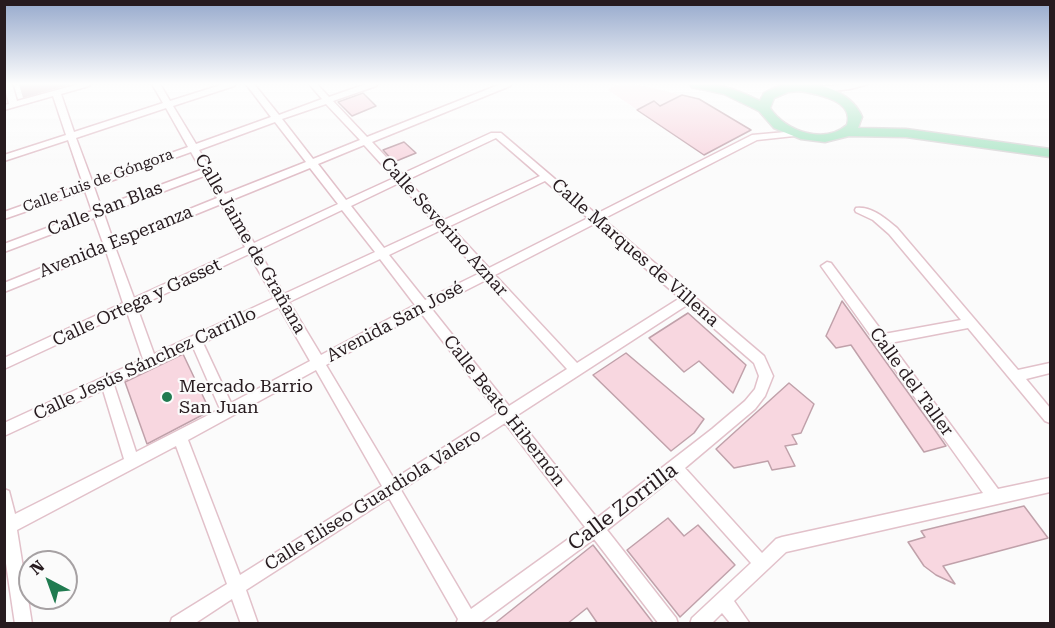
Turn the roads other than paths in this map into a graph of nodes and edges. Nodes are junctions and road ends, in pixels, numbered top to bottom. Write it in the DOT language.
graph roads {
  1 [pos="63,113"];
  2 [pos="139,113"];
  3 [pos="173,113"];
  4 [pos="272,113"];
  5 [pos="289,113"];
  6 [pos="339,113"];
  7 [pos="436,113"];
  8 [pos="852,113"];
  9 [pos="862,113"];
  10 [pos="767,114"];
  11 [pos="276,118"];
  12 [pos="848,132"];
  13 [pos="794,133"];
  14 [pos="906,133"];
  15 [pos="70,135"];
  16 [pos="498,135"];
  17 [pos="755,137"];
  18 [pos="366,142"];
  19 [pos="193,147"];
  20 [pos="1050,153"];
  21 [pos="4,158"];
  22 [pos="312,164"];
  23 [pos="207,171"];
  24 [pos="546,177"];
  25 [pos="400,179"];
  26 [pos="87,185"];
  27 [pos="223,199"];
  28 [pos="344,205"];
  29 [pos="860,210"];
  30 [pos="97,211"];
  31 [pos="4,216"];
  32 [pos="595,219"];
  33 [pos="441,226"];
  34 [pos="110,245"];
  35 [pos="4,248"];
  36 [pos="253,249"];
  37 [pos="382,253"];
  38 [pos="827,266"];
  39 [pos="486,274"];
  40 [pos="4,288"];
  41 [pos="688,299"];
  42 [pos="282,300"];
  43 [pos="131,306"];
  44 [pos="422,307"];
  45 [pos="971,323"];
  46 [pos="196,340"];
  47 [pos="881,340"];
  48 [pos="150,362"];
  49 [pos="319,362"];
  50 [pos="4,364"];
  51 [pos="1050,368"];
  52 [pos="576,369"];
  53 [pos="766,376"];
  54 [pos="1016,376"];
  55 [pos="107,382"];
  56 [pos="228,411"];
  57 [pos="507,415"];
  58 [pos="1050,417"];
  59 [pos="4,430"];
  60 [pos="180,437"];
  61 [pos="132,462"];
  62 [pos="675,468"];
  63 [pos="1050,485"];
  64 [pos="390,489"];
  65 [pos="4,496"];
  66 [pos="995,497"];
  67 [pos="6,527"];
  68 [pos="597,528"];
  69 [pos="761,563"];
  70 [pos="236,587"];
  71 [pos="723,600"];
  72 [pos="468,622"];
  73 [pos="24,624"];
  74 [pos="178,624"];
  75 [pos="250,624"];
  76 [pos="670,624"];
  77 [pos="698,624"];
  78 [pos="742,624"];
  1 -- 15 [label="street"];
  2 -- 15 [label="street"];
  3 -- 19 [label="street, Calle Jaime de Grañana"];
  4 -- 11 [label="street, Calle Beato Hibernón"];
  5 -- 11 [label="street, Calle Luis de Góngora"];
  6 -- 18 [label="street, Calle Severino Aznar"];
  7 -- 18 [label="street, Avenida Esperanza"];
  8 -- 12 [label="main road"];
  9 -- 14 [label="main road"];
  10 -- 13 [label="main road"];
  10 -- 17 [label="street, Avenida San José"];
  11 -- 19 [label="street, Calle Luis de Góngora"];
  11 -- 22 [label="street, Calle Beato Hibernón"];
  12 -- 13 [label="main road"];
  12 -- 14 [label="main road"];
  13 -- 17 [label="street, Avenida San José"];
  14 -- 20 [label="main road"];
  15 -- 21 [label="street"];
  15 -- 26 [label="street"];
  16 -- 24 [label="street, Calle Marques de Villena"];
  16 -- 25 [label="street, Calle Ortega y Gasset"];
  17 -- 32 [label="street, Avenida San José"];
  18 -- 22 [label="street, Avenida Esperanza"];
  18 -- 25 [label="street, Calle Severino Aznar"];
  19 -- 23 [label="street, Calle Jaime de Grañana"];
  19 -- 26 [label="street, Calle Luis de Góngora"];
  22 -- 27 [label="street, Avenida Esperanza"];
  22 -- 28 [label="street, Calle Beato Hibernón"];
  23 -- 27 [label="street, Calle Jaime de Grañana"];
  23 -- 30 [label="street, Calle San Blas"];
  24 -- 32 [label="street, Calle Marques de Villena"];
  24 -- 33 [label="street, Calle Jesús Sánchez Carrillo"];
  25 -- 28 [label="street, Calle Ortega y Gasset"];
  25 -- 33 [label="street, Calle Severino Aznar"];
  26 -- 30 [label="street"];
  26 -- 31 [label="street, Calle Luis de Góngora"];
  27 -- 34 [label="street, Avenida Esperanza"];
  27 -- 36 [label="street, Calle Jaime de Grañana"];
  28 -- 36 [label="street, Calle Ortega y Gasset"];
  28 -- 37 [label="street, Calle Beato Hibernón"];
  29 -- 45 [label="street"];
  30 -- 34 [label="street"];
  30 -- 35 [label="street, Calle San Blas"];
  32 -- 39 [label="street, Avenida San José"];
  32 -- 41 [label="street, Calle Marques de Villena"];
  33 -- 37 [label="street, Calle Jesús Sánchez Carrillo"];
  33 -- 39 [label="street, Calle Severino Aznar"];
  34 -- 40 [label="street, Avenida Esperanza"];
  34 -- 43 [label="street"];
  36 -- 42 [label="street, Calle Jaime de Grañana"];
  36 -- 43 [label="street, Calle Ortega y Gasset"];
  37 -- 42 [label="street, Calle Jesús Sánchez Carrillo"];
  37 -- 44 [label="street, Calle Beato Hibernón"];
  38 -- 47 [label="street, Calle del Taller"];
  39 -- 44 [label="street, Avenida San José"];
  39 -- 52 [label="street, Calle Severino Aznar"];
  41 -- 52 [label="street, Calle Eliseo Guardiola Valero"];
  41 -- 53 [label="street, Calle Marques de Villena"];
  42 -- 46 [label="street, Calle Jesús Sánchez Carrillo"];
  42 -- 49 [label="street, Calle Jaime de Grañana"];
  43 -- 48 [label="street"];
  43 -- 50 [label="street, Calle Ortega y Gasset"];
  44 -- 49 [label="street, Avenida San José"];
  44 -- 57 [label="street, Calle Beato Hibernón"];
  45 -- 47 [label="street"];
  45 -- 54 [label="street"];
  46 -- 48 [label="street, Calle Jesús Sánchez Carrillo"];
  46 -- 56 [label="street"];
  47 -- 66 [label="street, Calle del Taller"];
  48 -- 55 [label="street, Calle Jesús Sánchez Carrillo"];
  49 -- 56 [label="street, Avenida San José"];
  49 -- 64 [label="street, Calle Jaime de Grañana"];
  51 -- 54 [label="street"];
  52 -- 57 [label="street, Calle Eliseo Guardiola Valero"];
  53 -- 62 [label="street, Calle Zorrilla"];
  54 -- 58 [label="street"];
  55 -- 59 [label="street, Calle Jesús Sánchez Carrillo"];
  55 -- 61 [label="street"];
  56 -- 60 [label="street, Avenida San José"];
  57 -- 64 [label="street, Calle Eliseo Guardiola Valero"];
  57 -- 68 [label="street, Calle Beato Hibernón"];
  60 -- 61 [label="street, Avenida San José"];
  60 -- 70 [label="street"];
  61 -- 67 [label="street, Avenida San José"];
  62 -- 68 [label="street, Calle Zorrilla"];
  62 -- 69 [label="street"];
  63 -- 66 [label="street"];
  64 -- 70 [label="street, Calle Eliseo Guardiola Valero"];
  64 -- 72 [label="street, Calle Jaime de Grañana"];
  65 -- 67 [label="street"];
  66 -- 69 [label="street"];
  67 -- 73 [label="street"];
  68 -- 72 [label="street, Calle Zorrilla"];
  68 -- 76 [label="street, Calle Beato Hibernón"];
  69 -- 71 [label="street"];
  70 -- 74 [label="street, Calle Eliseo Guardiola Valero"];
  70 -- 75 [label="street"];
  71 -- 77 [label="street"];
  71 -- 78 [label="street"];
}
